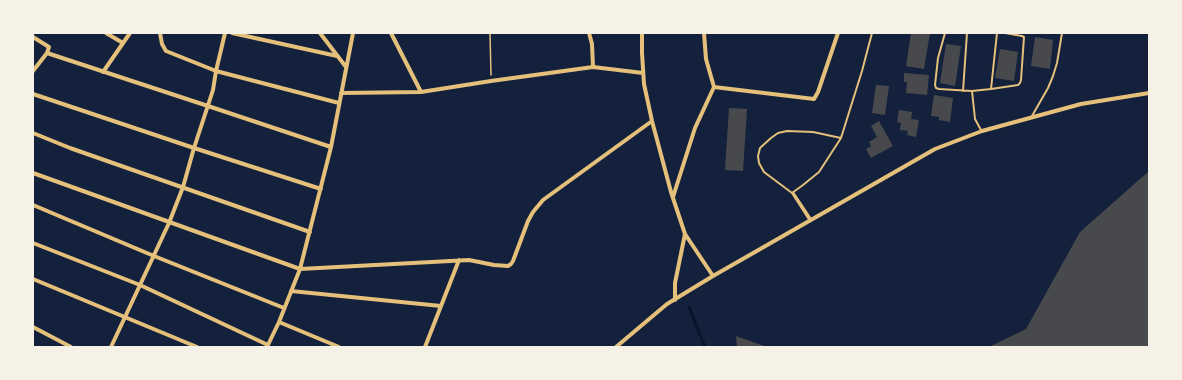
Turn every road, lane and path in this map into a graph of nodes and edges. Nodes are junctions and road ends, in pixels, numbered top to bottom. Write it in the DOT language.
graph roads {
  1 [pos="106,33"];
  2 [pos="130,33"];
  3 [pos="160,33"];
  4 [pos="225,33"];
  5 [pos="232,33"];
  6 [pos="320,33"];
  7 [pos="353,33"];
  8 [pos="391,33"];
  9 [pos="490,33"];
  10 [pos="589,33"];
  11 [pos="642,33"];
  12 [pos="704,33"];
  13 [pos="838,33"];
  14 [pos="872,33"];
  15 [pos="945,33"];
  16 [pos="967,33"];
  17 [pos="997,33"];
  18 [pos="1005,33"];
  19 [pos="1062,33"];
  20 [pos="33,37"];
  21 [pos="123,43"];
  22 [pos="46,53"];
  23 [pos="337,56"];
  24 [pos="346,67"];
  25 [pos="593,67"];
  26 [pos="33,70"];
  27 [pos="216,71"];
  28 [pos="103,72"];
  29 [pos="643,73"];
  30 [pos="492,81"];
  31 [pos="714,87"];
  32 [pos="991,89"];
  33 [pos="963,91"];
  34 [pos="972,91"];
  35 [pos="421,92"];
  36 [pos="341,93"];
  37 [pos="1149,93"];
  38 [pos="33,94"];
  39 [pos="339,103"];
  40 [pos="208,106"];
  41 [pos="1031,117"];
  42 [pos="652,121"];
  43 [pos="982,131"];
  44 [pos="33,133"];
  45 [pos="841,138"];
  46 [pos="331,147"];
  47 [pos="194,148"];
  48 [pos="33,173"];
  49 [pos="183,187"];
  50 [pos="321,189"];
  51 [pos="792,193"];
  52 [pos="673,197"];
  53 [pos="33,205"];
  54 [pos="811,221"];
  55 [pos="169,223"];
  56 [pos="310,232"];
  57 [pos="685,234"];
  58 [pos="33,242"];
  59 [pos="154,256"];
  60 [pos="459,260"];
  61 [pos="300,269"];
  62 [pos="713,276"];
  63 [pos="33,279"];
  64 [pos="140,285"];
  65 [pos="291,290"];
  66 [pos="675,300"];
  67 [pos="441,306"];
  68 [pos="284,308"];
  69 [pos="125,317"];
  70 [pos="279,322"];
  71 [pos="33,327"];
  72 [pos="268,346"];
  73 [pos="71,347"];
  74 [pos="112,347"];
  75 [pos="197,347"];
  76 [pos="339,347"];
  77 [pos="425,347"];
  78 [pos="616,347"];
  1 -- 21 [label="street"];
  2 -- 21 [label="street"];
  3 -- 27 [label="street"];
  4 -- 27 [label="street"];
  5 -- 23 [label="street"];
  6 -- 23 [label="street"];
  7 -- 24 [label="street"];
  8 -- 35 [label="street"];
  9 -- 30 [label="path"];
  10 -- 25 [label="street"];
  11 -- 29 [label="street"];
  12 -- 31 [label="street"];
  13 -- 31 [label="street"];
  14 -- 45 [label="lane"];
  15 -- 33 [label="lane"];
  16 -- 33 [label="lane"];
  17 -- 32 [label="lane"];
  18 -- 32 [label="lane"];
  19 -- 41 [label="lane"];
  20 -- 22 [label="street"];
  21 -- 28 [label="street"];
  22 -- 26 [label="street"];
  22 -- 28 [label="street"];
  23 -- 24 [label="street"];
  24 -- 36 [label="street"];
  25 -- 29 [label="street"];
  25 -- 30 [label="street"];
  27 -- 39 [label="street"];
  27 -- 40 [label="street"];
  28 -- 40 [label="street"];
  29 -- 42 [label="street"];
  30 -- 35 [label="street"];
  31 -- 52 [label="street"];
  32 -- 34 [label="lane"];
  33 -- 34 [label="lane"];
  34 -- 43 [label="lane"];
  35 -- 36 [label="street"];
  36 -- 39 [label="street"];
  37 -- 41 [label="street"];
  38 -- 47 [label="street"];
  39 -- 46 [label="street"];
  40 -- 46 [label="street"];
  40 -- 47 [label="street"];
  41 -- 43 [label="street"];
  42 -- 52 [label="street"];
  42 -- 60 [label="street"];
  43 -- 54 [label="street"];
  44 -- 49 [label="street"];
  45 -- 51 [label="lane"];
  45 -- 51 [label="lane"];
  46 -- 50 [label="street"];
  47 -- 49 [label="street"];
  47 -- 50 [label="street"];
  48 -- 55 [label="street"];
  49 -- 55 [label="street"];
  49 -- 56 [label="street"];
  50 -- 56 [label="street"];
  51 -- 54 [label="lane"];
  52 -- 57 [label="street"];
  53 -- 59 [label="street"];
  54 -- 62 [label="street"];
  55 -- 59 [label="street"];
  55 -- 61 [label="street"];
  56 -- 61 [label="street"];
  57 -- 62 [label="street"];
  57 -- 66 [label="street"];
  58 -- 64 [label="street"];
  59 -- 64 [label="street"];
  59 -- 68 [label="street"];
  60 -- 61 [label="street"];
  60 -- 67 [label="street"];
  61 -- 65 [label="street"];
  62 -- 66 [label="street"];
  63 -- 69 [label="street"];
  64 -- 69 [label="street"];
  64 -- 72 [label="street"];
  65 -- 67 [label="street"];
  65 -- 68 [label="street"];
  66 -- 78 [label="street"];
  67 -- 77 [label="street"];
  68 -- 70 [label="street"];
  69 -- 74 [label="street"];
  69 -- 75 [label="street"];
  70 -- 72 [label="street"];
  70 -- 76 [label="street"];
  71 -- 73 [label="street"];
}
